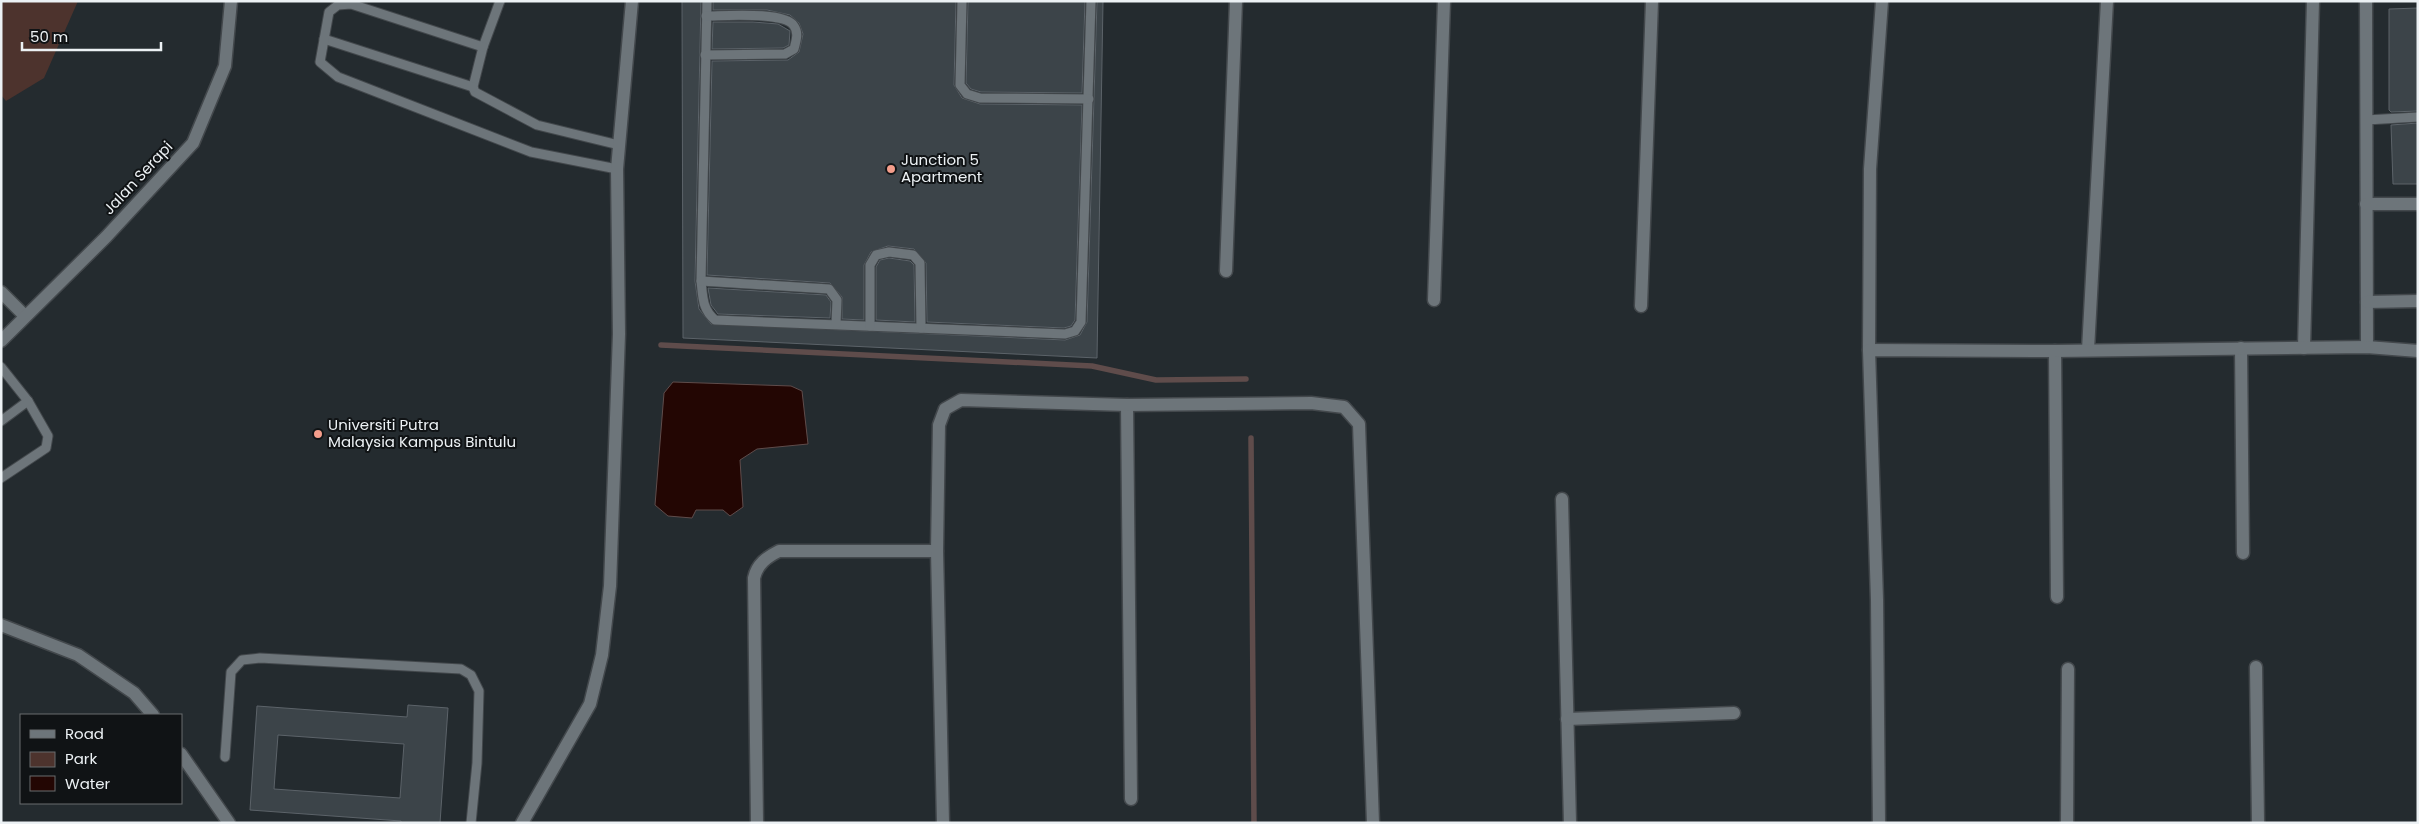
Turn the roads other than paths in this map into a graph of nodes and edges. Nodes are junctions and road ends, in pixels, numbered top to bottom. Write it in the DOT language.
graph roads {
  1 [pos="231,1"];
  2 [pos="500,1"];
  3 [pos="632,1"];
  4 [pos="707,1"];
  5 [pos="962,1"];
  6 [pos="1091,1"];
  7 [pos="1236,1"];
  8 [pos="1444,1"];
  9 [pos="1652,1"];
  10 [pos="1882,1"];
  11 [pos="2106,1"];
  12 [pos="2313,1"];
  13 [pos="2366,1"];
  14 [pos="706,16"];
  15 [pos="324,39"];
  16 [pos="483,47"];
  17 [pos="705,55"];
  18 [pos="473,87"];
  19 [pos="1089,99"];
  20 [pos="2418,117"];
  21 [pos="2366,120"];
  22 [pos="619,146"];
  23 [pos="617,169"];
  24 [pos="2366,204"];
  25 [pos="2418,204"];
  26 [pos="1226,271"];
  27 [pos="701,281"];
  28 [pos="1,292"];
  29 [pos="1434,300"];
  30 [pos="2367,302"];
  31 [pos="2418,302"];
  32 [pos="1641,306"];
  33 [pos="25,316"];
  34 [pos="836,324"];
  35 [pos="870,326"];
  36 [pos="921,328"];
  37 [pos="1,341"];
  38 [pos="2367,347"];
  39 [pos="2241,348"];
  40 [pos="2304,348"];
  41 [pos="1869,350"];
  42 [pos="2088,350"];
  43 [pos="2418,351"];
  44 [pos="2055,352"];
  45 [pos="1,367"];
  46 [pos="28,401"];
  47 [pos="1127,405"];
  48 [pos="1,421"];
  49 [pos="1,478"];
  50 [pos="1562,499"];
  51 [pos="937,551"];
  52 [pos="2242,553"];
  53 [pos="2057,597"];
  54 [pos="1,626"];
  55 [pos="2256,667"];
  56 [pos="2068,669"];
  57 [pos="1734,713"];
  58 [pos="152,714"];
  59 [pos="1567,719"];
  60 [pos="182,755"];
  61 [pos="225,756"];
  62 [pos="1131,799"];
  63 [pos="229,823"];
  64 [pos="471,823"];
  65 [pos="522,823"];
  66 [pos="757,823"];
  67 [pos="943,823"];
  68 [pos="1372,823"];
  69 [pos="1570,823"];
  70 [pos="1879,823"];
  71 [pos="2067,823"];
  72 [pos="2258,823"];
  1 -- 33 [label="street, Jalan Serapi"];
  2 -- 16 [label="lane"];
  3 -- 22 [label="street"];
  4 -- 14 [label="lane"];
  5 -- 19 [label="lane"];
  6 -- 19 [label="lane"];
  7 -- 26 [label="street"];
  8 -- 29 [label="street"];
  9 -- 32 [label="street"];
  10 -- 41 [label="street"];
  11 -- 42 [label="street"];
  12 -- 40 [label="street"];
  13 -- 21 [label="street"];
  14 -- 17 [label="lane"];
  14 -- 17 [label="lane"];
  15 -- 16 [label="lane"];
  15 -- 18 [label="lane"];
  15 -- 23 [label="lane"];
  16 -- 18 [label="lane"];
  17 -- 27 [label="lane"];
  18 -- 22 [label="lane"];
  19 -- 36 [label="lane"];
  20 -- 21 [label="lane"];
  21 -- 24 [label="street"];
  22 -- 23 [label="street"];
  23 -- 65 [label="street"];
  24 -- 25 [label="street"];
  24 -- 30 [label="street"];
  27 -- 34 [label="lane"];
  27 -- 34 [label="lane"];
  28 -- 33 [label="street"];
  30 -- 31 [label="street"];
  30 -- 38 [label="street"];
  33 -- 37 [label="street, Jalan Serapi"];
  34 -- 35 [label="lane"];
  35 -- 36 [label="lane"];
  35 -- 36 [label="lane"];
  38 -- 40 [label="street"];
  38 -- 43 [label="street"];
  39 -- 40 [label="street"];
  39 -- 42 [label="street"];
  39 -- 52 [label="street"];
  41 -- 44 [label="street"];
  41 -- 70 [label="street"];
  42 -- 44 [label="street"];
  44 -- 53 [label="street"];
  45 -- 46 [label="lane"];
  46 -- 48 [label="lane"];
  46 -- 49 [label="lane"];
  47 -- 51 [label="street"];
  47 -- 62 [label="street"];
  47 -- 68 [label="street"];
  50 -- 59 [label="street"];
  51 -- 66 [label="street"];
  51 -- 67 [label="street"];
  54 -- 58 [label="street"];
  55 -- 72 [label="street"];
  56 -- 71 [label="street"];
  57 -- 59 [label="street"];
  59 -- 69 [label="street"];
  60 -- 63 [label="street"];
  61 -- 64 [label="lane"];
}
